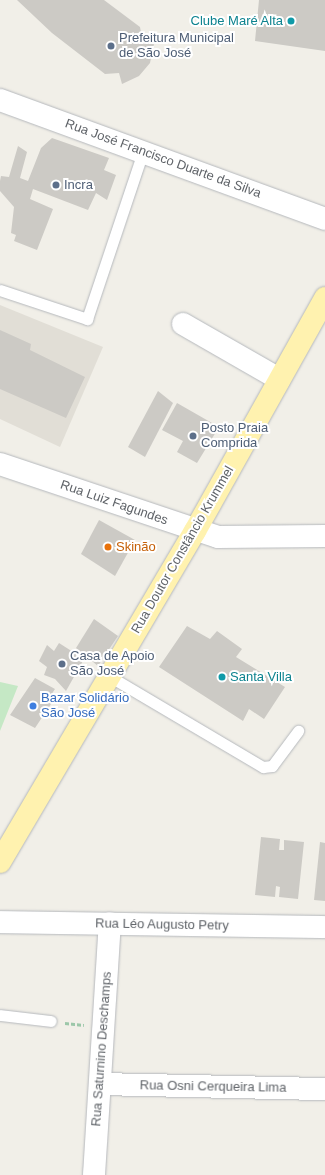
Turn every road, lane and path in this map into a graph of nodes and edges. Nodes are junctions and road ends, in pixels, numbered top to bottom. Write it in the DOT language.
graph roads {
  1 [pos="0,100"];
  2 [pos="143,152"];
  3 [pos="325,219"];
  4 [pos="0,290"];
  5 [pos="325,298"];
  6 [pos="183,324"];
  7 [pos="280,379"];
  8 [pos="2,461"];
  9 [pos="195,531"];
  10 [pos="325,536"];
  11 [pos="109,676"];
  12 [pos="298,731"];
  13 [pos="0,862"];
  14 [pos="0,922"];
  15 [pos="110,924"];
  16 [pos="325,927"];
  17 [pos="0,1015"];
  18 [pos="51,1021"];
  19 [pos="104,1027"];
  20 [pos="100,1084"];
  21 [pos="325,1089"];
  22 [pos="94,1175"];
  1 -- 2 [label="street, Rua José Francisco Duarte da Silva"];
  2 -- 3 [label="street, Rua José Francisco Duarte da Silva"];
  2 -- 4 [label="lane"];
  5 -- 7 [label="main road, Rua Doutor Constâncio Krummel"];
  6 -- 7 [label="street"];
  7 -- 9 [label="main road, Rua Doutor Constâncio Krummel"];
  8 -- 9 [label="street, Rua Luiz Fagundes"];
  9 -- 10 [label="street, Rua Luiz Fagundes"];
  9 -- 11 [label="main road, Rua Doutor Constâncio Krummel"];
  11 -- 12 [label="lane"];
  11 -- 13 [label="main road, Rua Doutor Constâncio Krummel"];
  14 -- 15 [label="street, Rua Léo Augusto Petry"];
  15 -- 16 [label="street, Rua Léo Augusto Petry"];
  15 -- 19 [label="street, Rua Saturnino Deschamps"];
  17 -- 18 [label="lane"];
  18 -- 19 [label="path"];
  19 -- 20 [label="street, Rua Saturnino Deschamps"];
  20 -- 21 [label="street, Rua Osni Cerqueira Lima"];
  20 -- 22 [label="street, Rua Saturnino Deschamps"];
}
